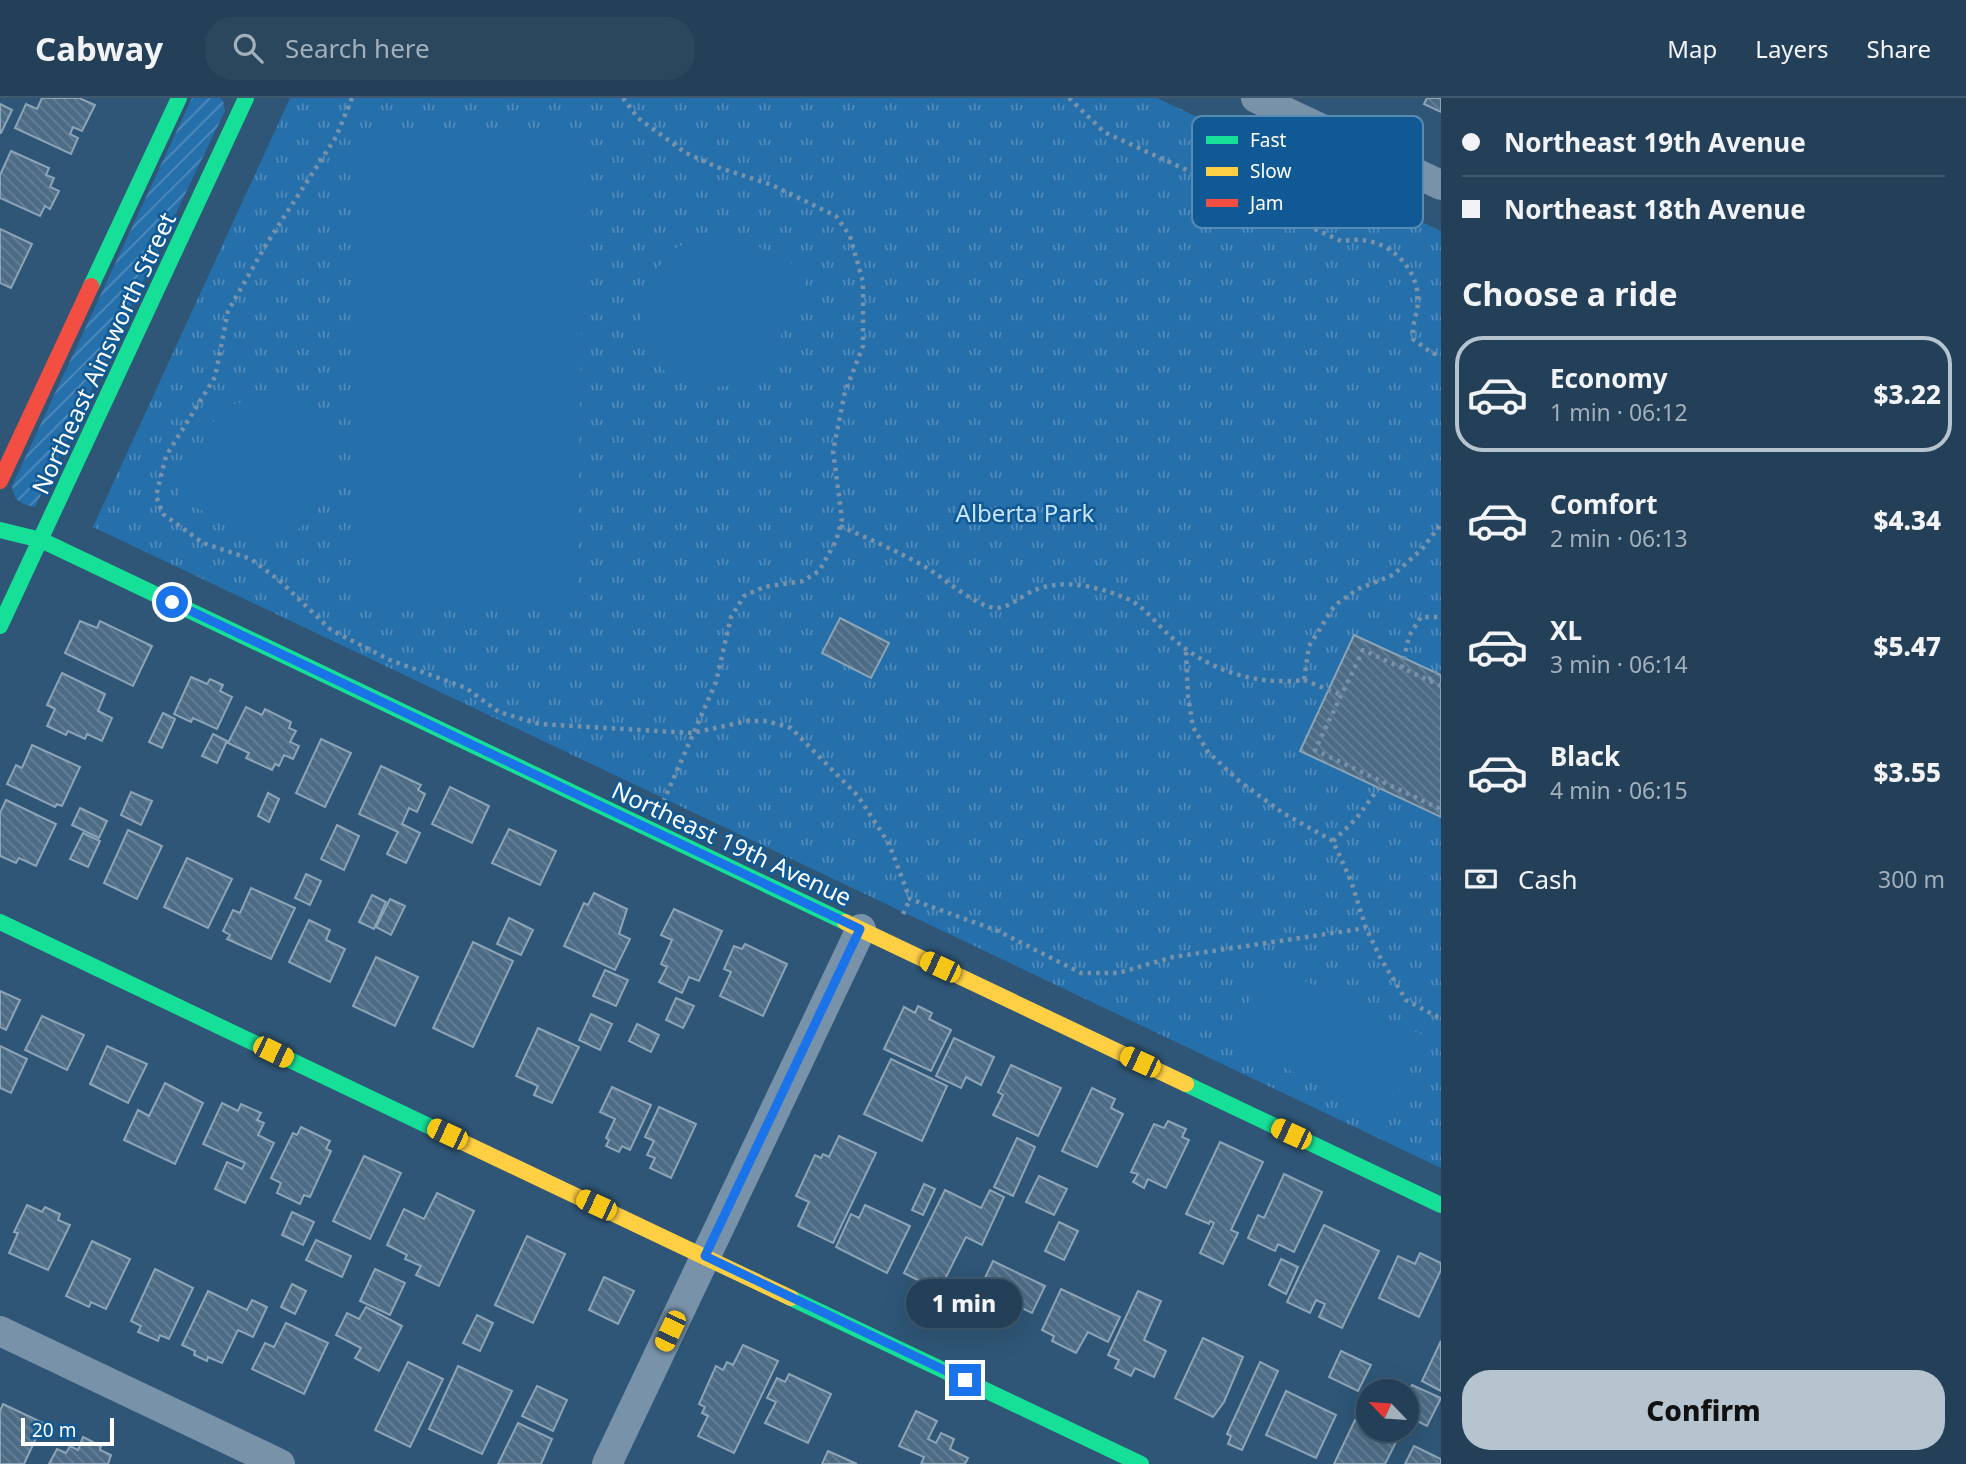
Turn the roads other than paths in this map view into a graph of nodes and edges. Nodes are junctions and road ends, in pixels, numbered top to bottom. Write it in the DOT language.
graph roads {
  1 [pos="179,98"];
  2 [pos="246,98"];
  3 [pos="1256,98"];
  4 [pos="1291,105"];
  5 [pos="1312,116"];
  6 [pos="1423,175"];
  7 [pos="1441,185"];
  8 [pos="0,481"];
  9 [pos="0,530"];
  10 [pos="41,540"];
  11 [pos="0,626"];
  12 [pos="0,922"];
  13 [pos="860,929"];
  14 [pos="1441,1205"];
  15 [pos="705,1256"];
  16 [pos="0,1331"];
  17 [pos="279,1464"];
  18 [pos="607,1464"];
  19 [pos="1141,1464"];
  1 -- 8 [label="street, Northeast Ainsworth Street"];
  2 -- 10 [label="street, Northeast Ainsworth Street"];
  3 -- 4 [label="street"];
  4 -- 5 [label="street"];
  6 -- 7 [label="street"];
  9 -- 10 [label="street, Northeast 19th Avenue"];
  10 -- 11 [label="street, Northeast Ainsworth Street"];
  10 -- 13 [label="street, Northeast 19th Avenue"];
  12 -- 15 [label="street"];
  13 -- 14 [label="street, Northeast 19th Avenue"];
  13 -- 15 [label="street"];
  15 -- 18 [label="street"];
  15 -- 19 [label="street"];
  16 -- 17 [label="street"];
}
